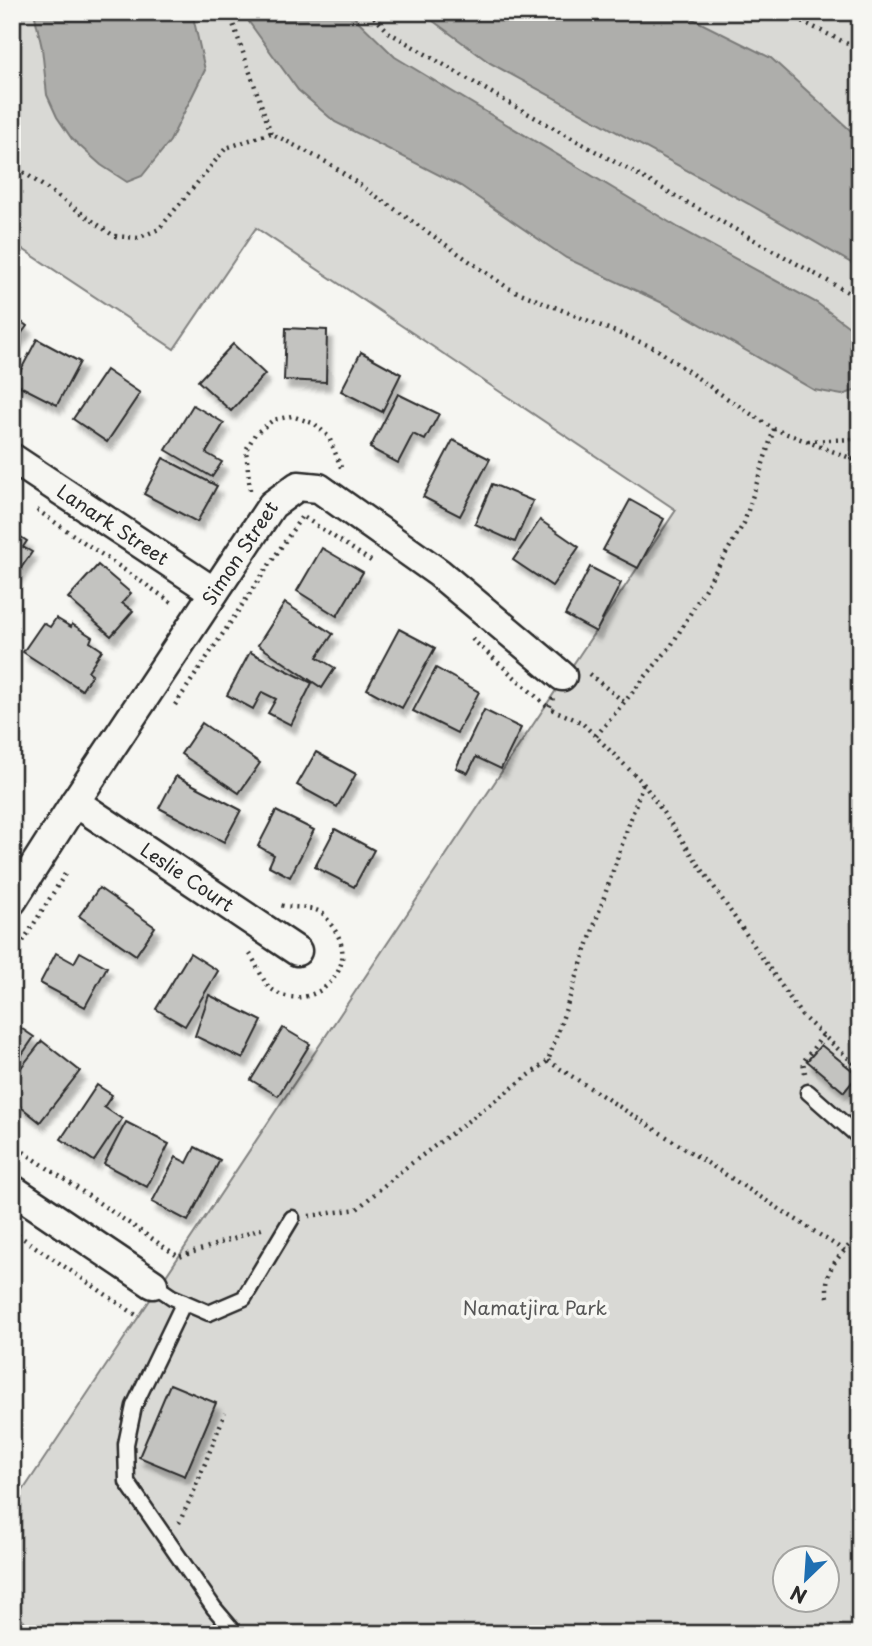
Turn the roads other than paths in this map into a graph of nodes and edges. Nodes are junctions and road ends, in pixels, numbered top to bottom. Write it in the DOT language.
graph roads {
  1 [pos="12,458"];
  2 [pos="214,592"];
  3 [pos="562,676"];
  4 [pos="75,802"];
  5 [pos="12,901"];
  6 [pos="298,951"];
  7 [pos="808,1093"];
  8 [pos="860,1138"];
  9 [pos="12,1189"];
  10 [pos="292,1218"];
  11 [pos="153,1284"];
  12 [pos="184,1302"];
  13 [pos="236,1634"];
  1 -- 2 [label="street, Lanark Street"];
  2 -- 3 [label="street, Simon Street"];
  2 -- 4 [label="street, Simon Street"];
  4 -- 5 [label="street, Simon Street"];
  4 -- 6 [label="street, Leslie Court"];
  7 -- 8 [label="lane"];
  9 -- 11 [label="street"];
  10 -- 12 [label="lane"];
  11 -- 12 [label="lane"];
  12 -- 13 [label="lane"];
}
